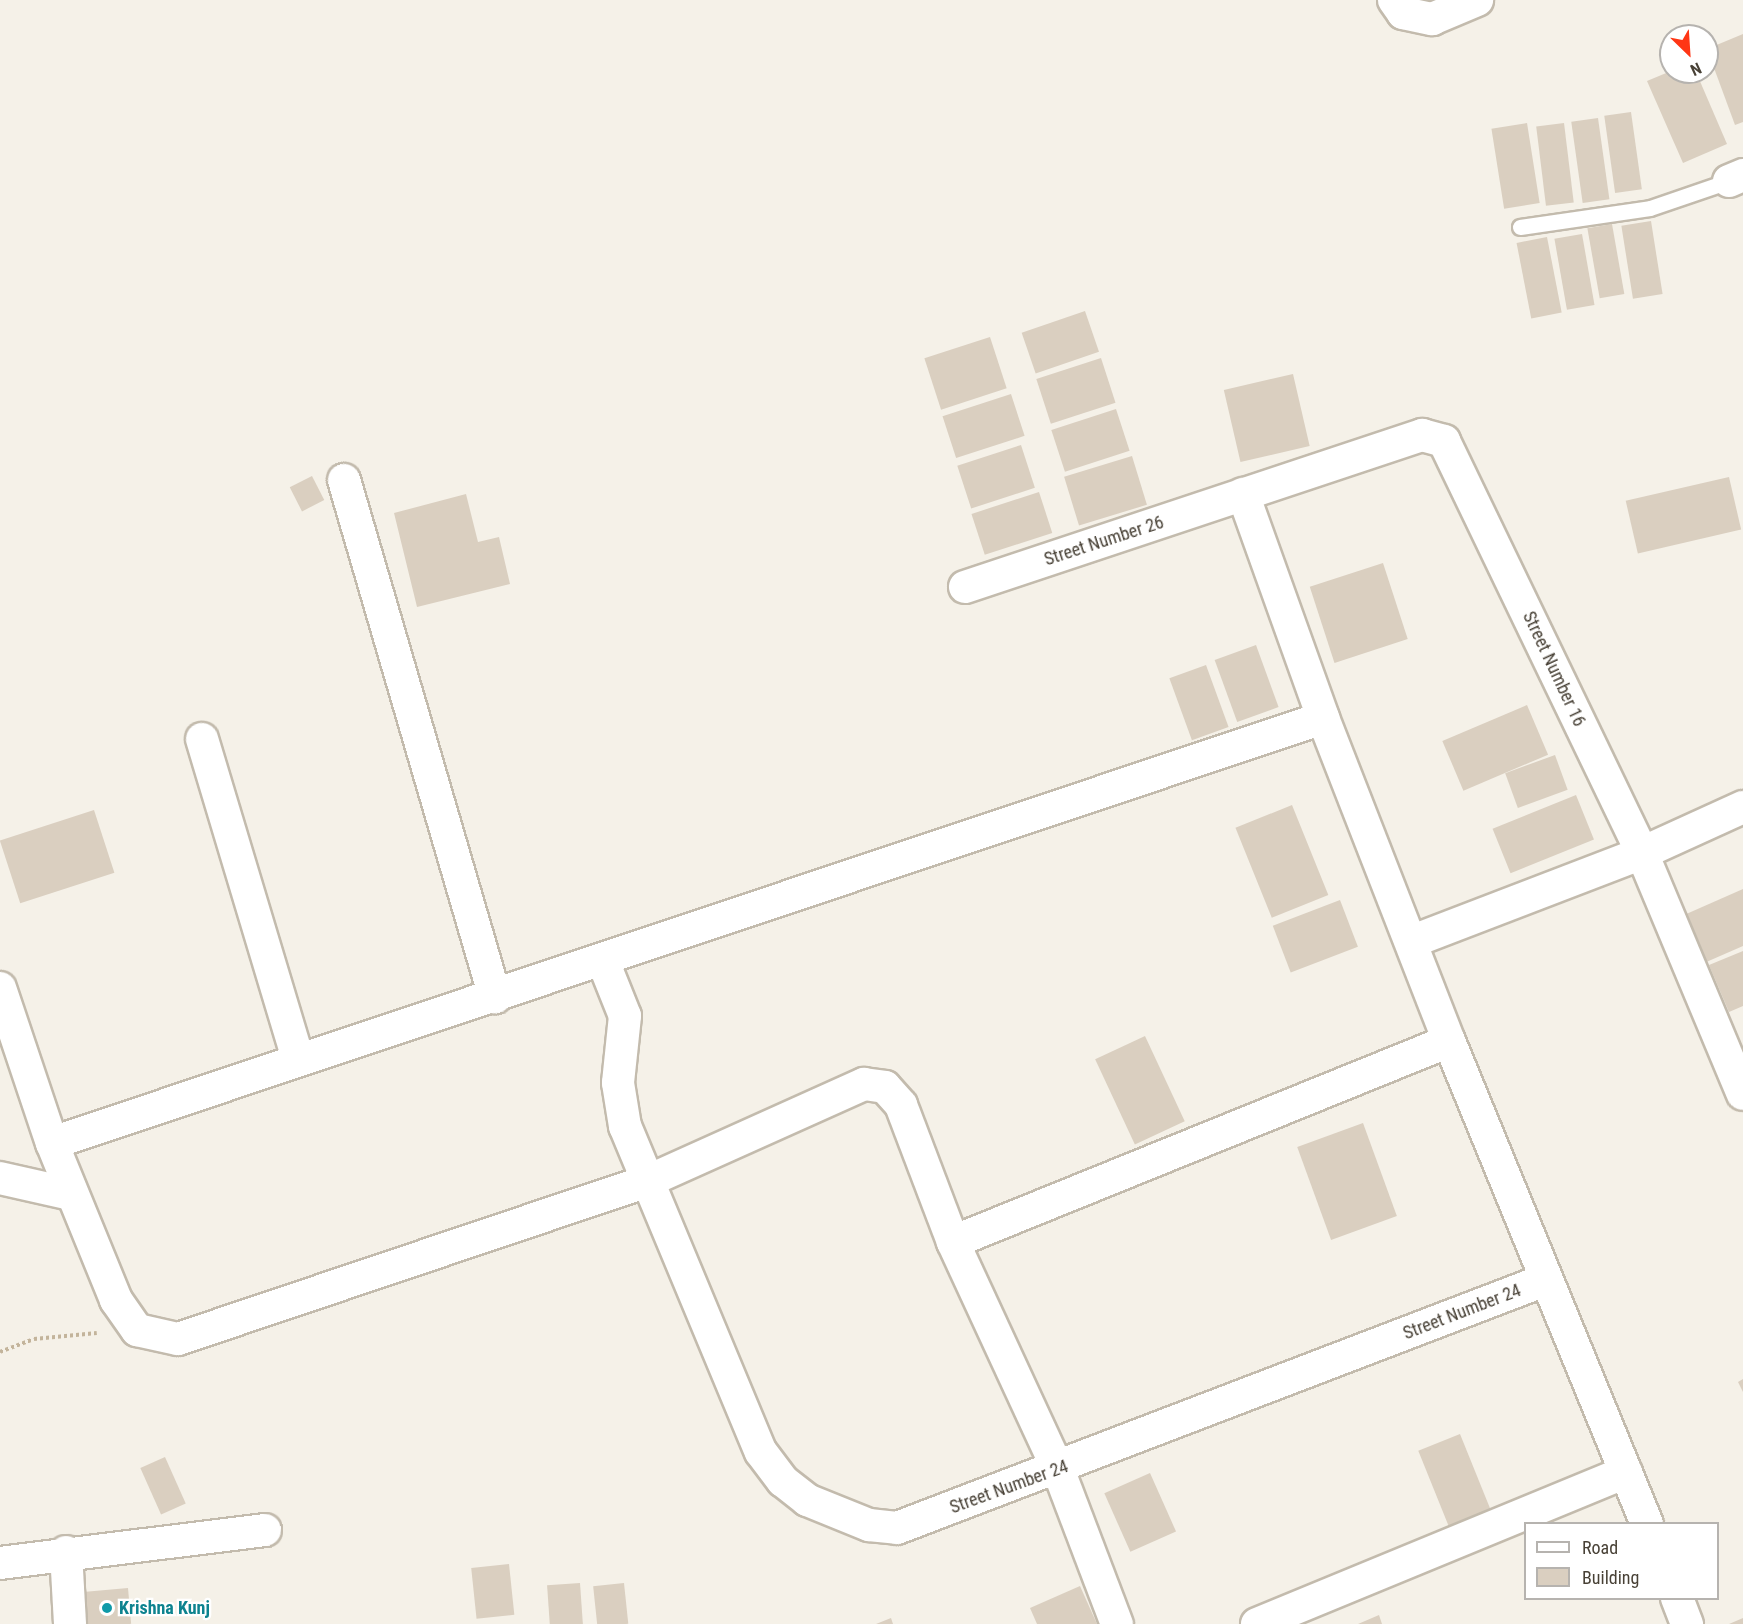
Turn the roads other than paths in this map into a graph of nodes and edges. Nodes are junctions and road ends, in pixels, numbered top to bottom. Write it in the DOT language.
graph roads {
  1 [pos="1394,0"];
  2 [pos="1477,0"];
  3 [pos="1736,178"];
  4 [pos="1520,227"];
  5 [pos="344,480"];
  6 [pos="1243,494"];
  7 [pos="965,587"];
  8 [pos="1323,718"];
  9 [pos="202,739"];
  10 [pos="1743,807"];
  11 [pos="1642,853"];
  12 [pos="1413,941"];
  13 [pos="603,961"];
  14 [pos="0,988"];
  15 [pos="495,997"];
  16 [pos="1449,1041"];
  17 [pos="298,1059"];
  18 [pos="1743,1094"];
  19 [pos="52,1143"];
  20 [pos="0,1179"];
  21 [pos="648,1180"];
  22 [pos="71,1194"];
  23 [pos="953,1242"];
  24 [pos="1545,1280"];
  25 [pos="1058,1469"];
  26 [pos="1626,1472"];
  27 [pos="1646,1522"];
  28 [pos="265,1530"];
  29 [pos="66,1552"];
  30 [pos="0,1563"];
  31 [pos="1677,1600"];
  32 [pos="1289,1617"];
  33 [pos="70,1624"];
  34 [pos="1117,1624"];
  35 [pos="1257,1624"];
  36 [pos="1687,1624"];
  1 -- 2 [label="street"];
  3 -- 4 [label="lane"];
  5 -- 15 [label="street"];
  6 -- 7 [label="street, Street Number 26"];
  6 -- 8 [label="street"];
  6 -- 11 [label="street, Street Number 16"];
  8 -- 12 [label="street"];
  8 -- 13 [label="street"];
  9 -- 17 [label="street"];
  10 -- 11 [label="street"];
  11 -- 12 [label="street"];
  11 -- 18 [label="street, Street Number 16"];
  12 -- 16 [label="street"];
  13 -- 15 [label="street"];
  13 -- 21 [label="street, Street Number 24"];
  14 -- 19 [label="street"];
  15 -- 17 [label="street"];
  16 -- 23 [label="street"];
  16 -- 24 [label="street"];
  17 -- 19 [label="street"];
  19 -- 22 [label="street"];
  20 -- 22 [label="street"];
  21 -- 22 [label="street"];
  21 -- 23 [label="street"];
  21 -- 25 [label="street, Street Number 24"];
  23 -- 25 [label="street"];
  24 -- 25 [label="street, Street Number 24"];
  24 -- 26 [label="street"];
  25 -- 34 [label="street"];
  26 -- 27 [label="street"];
  26 -- 32 [label="street"];
  28 -- 29 [label="street"];
  29 -- 30 [label="street"];
  29 -- 33 [label="street"];
  31 -- 36 [label="street"];
  32 -- 35 [label="street"];
}
